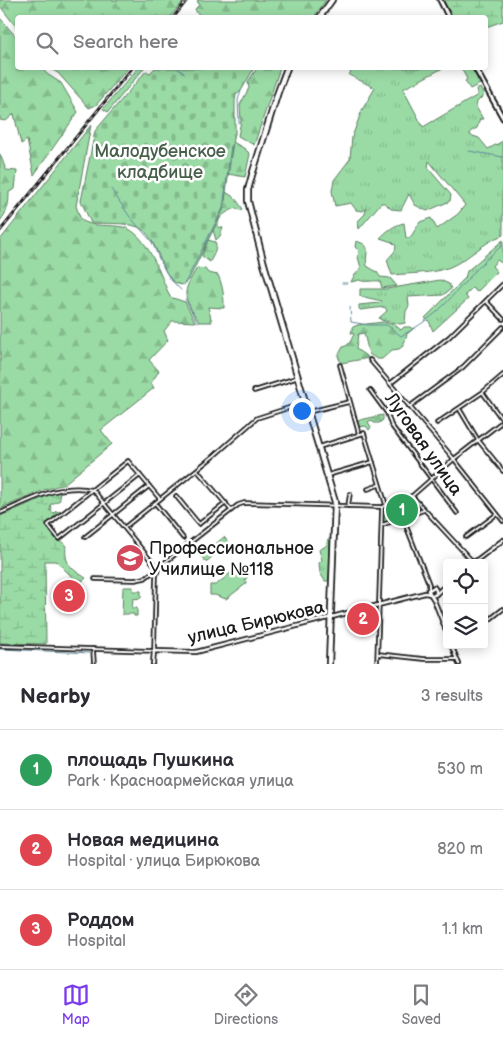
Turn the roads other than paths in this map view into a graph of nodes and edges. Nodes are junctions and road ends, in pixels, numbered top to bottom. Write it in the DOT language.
graph roads {
  1 [pos="334,0"];
  2 [pos="440,0"];
  3 [pos="323,15"];
  4 [pos="447,15"];
  5 [pos="285,70"];
  6 [pos="476,70"];
  7 [pos="503,118"];
  8 [pos="503,284"];
  9 [pos="486,301"];
  10 [pos="503,319"];
  11 [pos="503,327"];
  12 [pos="370,360"];
  13 [pos="340,365"];
  14 [pos="503,375"];
  15 [pos="298,378"];
  16 [pos="391,383"];
  17 [pos="370,390"];
  18 [pos="254,391"];
  19 [pos="483,392"];
  20 [pos="349,402"];
  21 [pos="304,403"];
  22 [pos="409,407"];
  23 [pos="459,409"];
  24 [pos="308,412"];
  25 [pos="503,421"];
  26 [pos="437,423"];
  27 [pos="359,434"];
  28 [pos="478,440"];
  29 [pos="319,446"];
  30 [pos="454,459"];
  31 [pos="372,462"];
  32 [pos="197,470"];
  33 [pos="503,471"];
  34 [pos="140,475"];
  35 [pos="328,475"];
  36 [pos="432,479"];
  37 [pos="379,485"];
  38 [pos="149,486"];
  39 [pos="368,489"];
  40 [pos="93,490"];
  41 [pos="350,494"];
  42 [pos="176,496"];
  43 [pos="412,496"];
  44 [pos="160,499"];
  45 [pos="104,502"];
  46 [pos="155,503"];
  47 [pos="226,503"];
  48 [pos="335,505"];
  49 [pos="348,506"];
  50 [pos="386,506"];
  51 [pos="382,507"];
  52 [pos="425,509"];
  53 [pos="232,510"];
  54 [pos="0,513"];
  55 [pos="457,513"];
  56 [pos="114,514"];
  57 [pos="497,514"];
  58 [pos="403,518"];
  59 [pos="503,521"];
  60 [pos="382,525"];
  61 [pos="125,527"];
  62 [pos="86,537"];
  63 [pos="466,537"];
  64 [pos="183,538"];
  65 [pos="503,540"];
  66 [pos="470,559"];
  67 [pos="479,559"];
  68 [pos="158,569"];
  69 [pos="95,579"];
  70 [pos="443,587"];
  71 [pos="432,592"];
  72 [pos="380,605"];
  73 [pos="503,609"];
  74 [pos="331,618"];
  75 [pos="488,621"];
  76 [pos="443,623"];
  77 [pos="0,646"];
  78 [pos="93,648"];
  79 [pos="453,649"];
  80 [pos="154,651"];
  81 [pos="378,654"];
  82 [pos="457,659"];
  83 [pos="94,664"];
  84 [pos="153,664"];
  85 [pos="329,664"];
  86 [pos="377,664"];
  87 [pos="459,664"];
  1 -- 3 [label="highway"];
  2 -- 4 [label="main road"];
  5 -- 15 [label="highway"];
  6 -- 7 [label="main road"];
  8 -- 9 [label="street"];
  9 -- 10 [label="street"];
  9 -- 16 [label="street"];
  11 -- 22 [label="street"];
  12 -- 16 [label="street"];
  13 -- 20 [label="street"];
  14 -- 19 [label="street"];
  15 -- 18 [label="street"];
  15 -- 21 [label="highway"];
  15 -- 24 [label="highway"];
  16 -- 22 [label="street"];
  17 -- 36 [label="street, Луговая улица"];
  19 -- 23 [label="street"];
  19 -- 25 [label="street"];
  20 -- 24 [label="street"];
  20 -- 27 [label="street"];
  21 -- 24 [label="highway"];
  21 -- 32 [label="street"];
  22 -- 30 [label="street"];
  23 -- 26 [label="street"];
  23 -- 28 [label="street"];
  24 -- 29 [label="highway"];
  24 -- 48 [label="highway"];
  25 -- 28 [label="street"];
  27 -- 29 [label="street"];
  27 -- 31 [label="street"];
  28 -- 30 [label="street"];
  28 -- 33 [label="street"];
  29 -- 35 [label="highway"];
  30 -- 36 [label="street"];
  30 -- 57 [label="street"];
  31 -- 35 [label="street"];
  31 -- 37 [label="street"];
  32 -- 44 [label="street"];
  32 -- 47 [label="street"];
  34 -- 38 [label="street"];
  34 -- 40 [label="street"];
  34 -- 45 [label="street"];
  35 -- 48 [label="highway"];
  36 -- 43 [label="street"];
  36 -- 55 [label="street, Луговая улица"];
  37 -- 39 [label="street"];
  37 -- 50 [label="street"];
  38 -- 44 [label="street"];
  38 -- 56 [label="street"];
  40 -- 45 [label="street"];
  40 -- 45 [label="street"];
  40 -- 54 [label="street"];
  41 -- 49 [label="street"];
  42 -- 47 [label="street"];
  43 -- 50 [label="street"];
  43 -- 52 [label="street"];
  44 -- 46 [label="street"];
  45 -- 56 [label="street"];
  46 -- 61 [label="street"];
  46 -- 64 [label="street"];
  47 -- 53 [label="street"];
  48 -- 49 [label="street"];
  48 -- 53 [label="street"];
  48 -- 74 [label="highway"];
  49 -- 51 [label="street"];
  50 -- 51 [label="street"];
  51 -- 60 [label="street"];
  52 -- 58 [label="street"];
  52 -- 66 [label="street"];
  53 -- 68 [label="street"];
  56 -- 61 [label="street"];
  56 -- 62 [label="street"];
  57 -- 59 [label="street"];
  57 -- 63 [label="street"];
  58 -- 60 [label="street"];
  58 -- 71 [label="street"];
  60 -- 72 [label="street"];
  61 -- 68 [label="street"];
  65 -- 67 [label="street"];
  68 -- 69 [label="street"];
  68 -- 80 [label="street"];
  70 -- 71 [label="street"];
  71 -- 72 [label="street, улица Бирюкова"];
  71 -- 76 [label="street"];
  72 -- 74 [label="street, улица Бирюкова"];
  72 -- 81 [label="street"];
  73 -- 75 [label="street"];
  74 -- 80 [label="street, улица Бирюкова"];
  74 -- 85 [label="highway"];
  77 -- 78 [label="street, улица Бирюкова"];
  78 -- 80 [label="street, улица Бирюкова"];
  78 -- 83 [label="street"];
  79 -- 82 [label="street"];
  80 -- 84 [label="street"];
  81 -- 82 [label="street"];
  81 -- 86 [label="street"];
  82 -- 87 [label="street"];
}
